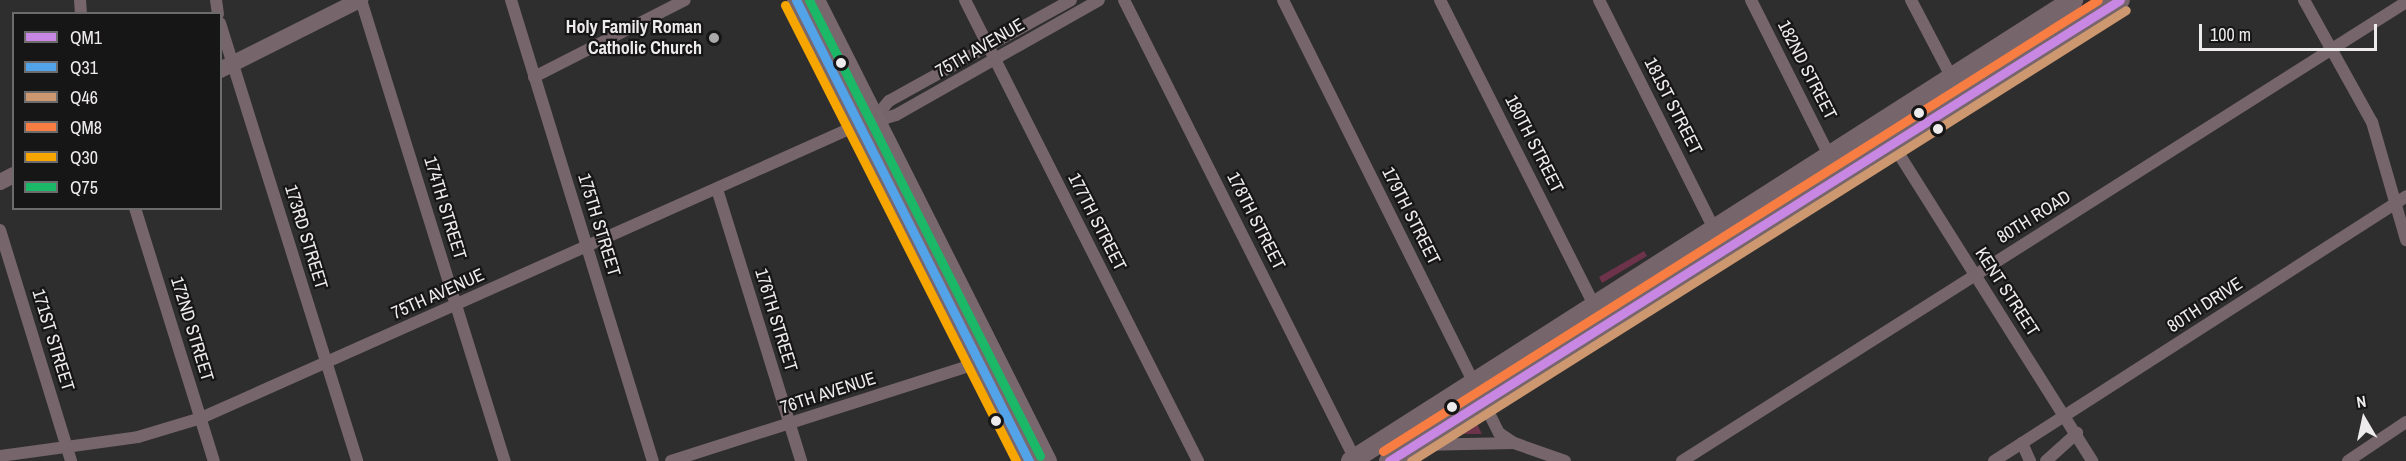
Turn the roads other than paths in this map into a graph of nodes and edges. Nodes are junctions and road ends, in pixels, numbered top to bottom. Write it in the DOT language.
graph roads {
  1 [pos="361,0"];
  2 [pos="511,0"];
  3 [pos="685,0"];
  4 [pos="796,0"];
  5 [pos="816,0"];
  6 [pos="965,0"];
  7 [pos="1071,0"];
  8 [pos="1099,0"];
  9 [pos="1124,0"];
  10 [pos="1282,0"];
  11 [pos="1440,0"];
  12 [pos="1599,0"];
  13 [pos="1751,0"];
  14 [pos="1911,0"];
  15 [pos="2120,0"];
  16 [pos="2304,0"];
  17 [pos="2070,1"];
  18 [pos="2406,2"];
  19 [pos="2082,25"];
  20 [pos="222,35"];
  21 [pos="988,47"];
  22 [pos="2334,48"];
  23 [pos="995,60"];
  24 [pos="227,66"];
  25 [pos="534,77"];
  26 [pos="1952,78"];
  27 [pos="867,122"];
  28 [pos="1892,143"];
  29 [pos="1830,157"];
  30 [pos="717,189"];
  31 [pos="2401,200"];
  32 [pos="136,210"];
  33 [pos="1714,229"];
  34 [pos="0,230"];
  35 [pos="2406,240"];
  36 [pos="587,248"];
  37 [pos="1976,275"];
  38 [pos="1594,305"];
  39 [pos="456,306"];
  40 [pos="987,360"];
  41 [pos="326,363"];
  42 [pos="1479,391"];
  43 [pos="2065,416"];
  44 [pos="201,418"];
  45 [pos="2406,422"];
  46 [pos="790,424"];
  47 [pos="2077,433"];
  48 [pos="1514,442"];
  49 [pos="2022,443"];
  50 [pos="1415,445"];
  51 [pos="67,447"];
  52 [pos="0,456"];
  53 [pos="1353,460"];
  54 [pos="71,461"];
  55 [pos="214,461"];
  56 [pos="357,461"];
  57 [pos="505,461"];
  58 [pos="653,461"];
  59 [pos="671,461"];
  60 [pos="801,461"];
  61 [pos="1029,461"];
  62 [pos="1048,461"];
  63 [pos="1198,461"];
  64 [pos="1389,461"];
  65 [pos="1565,461"];
  66 [pos="1682,461"];
  67 [pos="1994,461"];
  68 [pos="2030,461"];
  69 [pos="2046,461"];
  70 [pos="2092,461"];
  71 [pos="2348,461"];
  1 -- 24 [label="street"];
  1 -- 39 [label="street, 174TH STREET"];
  2 -- 25 [label="street, 175TH STREET"];
  3 -- 25 [label="street"];
  4 -- 27 [label="main road"];
  5 -- 27 [label="main road"];
  6 -- 21 [label="street, 177TH STREET"];
  7 -- 21 [label="street, 75TH AVENUE"];
  8 -- 23 [label="street, 75TH AVENUE"];
  9 -- 53 [label="street, 178TH STREET"];
  10 -- 42 [label="street, 179TH STREET"];
  11 -- 38 [label="street, 180TH STREET"];
  12 -- 33 [label="street, 181ST STREET"];
  13 -- 29 [label="street, 182ND STREET"];
  14 -- 26 [label="street"];
  15 -- 19 [label="main road"];
  16 -- 22 [label="street"];
  17 -- 19 [label="street"];
  17 -- 26 [label="main road"];
  18 -- 22 [label="street, 80TH ROAD"];
  19 -- 28 [label="main road"];
  20 -- 24 [label="street, 173RD STREET"];
  21 -- 23 [label="street, 177TH STREET"];
  21 -- 27 [label="street, 75TH AVENUE"];
  22 -- 31 [label="street"];
  22 -- 37 [label="street, 80TH ROAD"];
  23 -- 27 [label="street, 75TH AVENUE"];
  23 -- 63 [label="street, 177TH STREET"];
  24 -- 41 [label="street, 173RD STREET"];
  25 -- 36 [label="street, 175TH STREET"];
  26 -- 29 [label="main road"];
  27 -- 30 [label="street, 75TH AVENUE"];
  27 -- 40 [label="main road"];
  28 -- 37 [label="street, KENT STREET"];
  28 -- 42 [label="main road"];
  29 -- 33 [label="main road"];
  30 -- 36 [label="street, 75TH AVENUE"];
  30 -- 46 [label="street, 176TH STREET"];
  31 -- 35 [label="street"];
  31 -- 43 [label="street, 80TH DRIVE"];
  32 -- 44 [label="street, 172ND STREET"];
  33 -- 38 [label="main road"];
  34 -- 51 [label="street, 171ST STREET"];
  36 -- 39 [label="street, 75TH AVENUE"];
  36 -- 58 [label="street, 175TH STREET"];
  37 -- 43 [label="street, KENT STREET"];
  37 -- 66 [label="street, 80TH ROAD"];
  38 -- 42 [label="main road"];
  39 -- 41 [label="street, 75TH AVENUE"];
  39 -- 57 [label="street, 174TH STREET"];
  40 -- 46 [label="street, 76TH AVENUE"];
  40 -- 61 [label="main road"];
  40 -- 62 [label="main road"];
  41 -- 44 [label="street, 75TH AVENUE"];
  41 -- 56 [label="street, 173RD STREET"];
  42 -- 48 [label="street, 179TH STREET"];
  42 -- 50 [label="main road"];
  42 -- 53 [label="main road"];
  43 -- 47 [label="street, KENT STREET"];
  43 -- 49 [label="street, 80TH DRIVE"];
  44 -- 51 [label="street, 75TH AVENUE"];
  44 -- 55 [label="street, 172ND STREET"];
  45 -- 71 [label="street"];
  46 -- 59 [label="street, 76TH AVENUE"];
  46 -- 60 [label="street, 176TH STREET"];
  47 -- 69 [label="street"];
  47 -- 70 [label="street, KENT STREET"];
  48 -- 50 [label="street"];
  48 -- 65 [label="street"];
  49 -- 67 [label="street, 80TH DRIVE"];
  49 -- 68 [label="street"];
  50 -- 64 [label="main road"];
  51 -- 52 [label="street, 75TH AVENUE"];
  51 -- 54 [label="street, 171ST STREET"];
}
